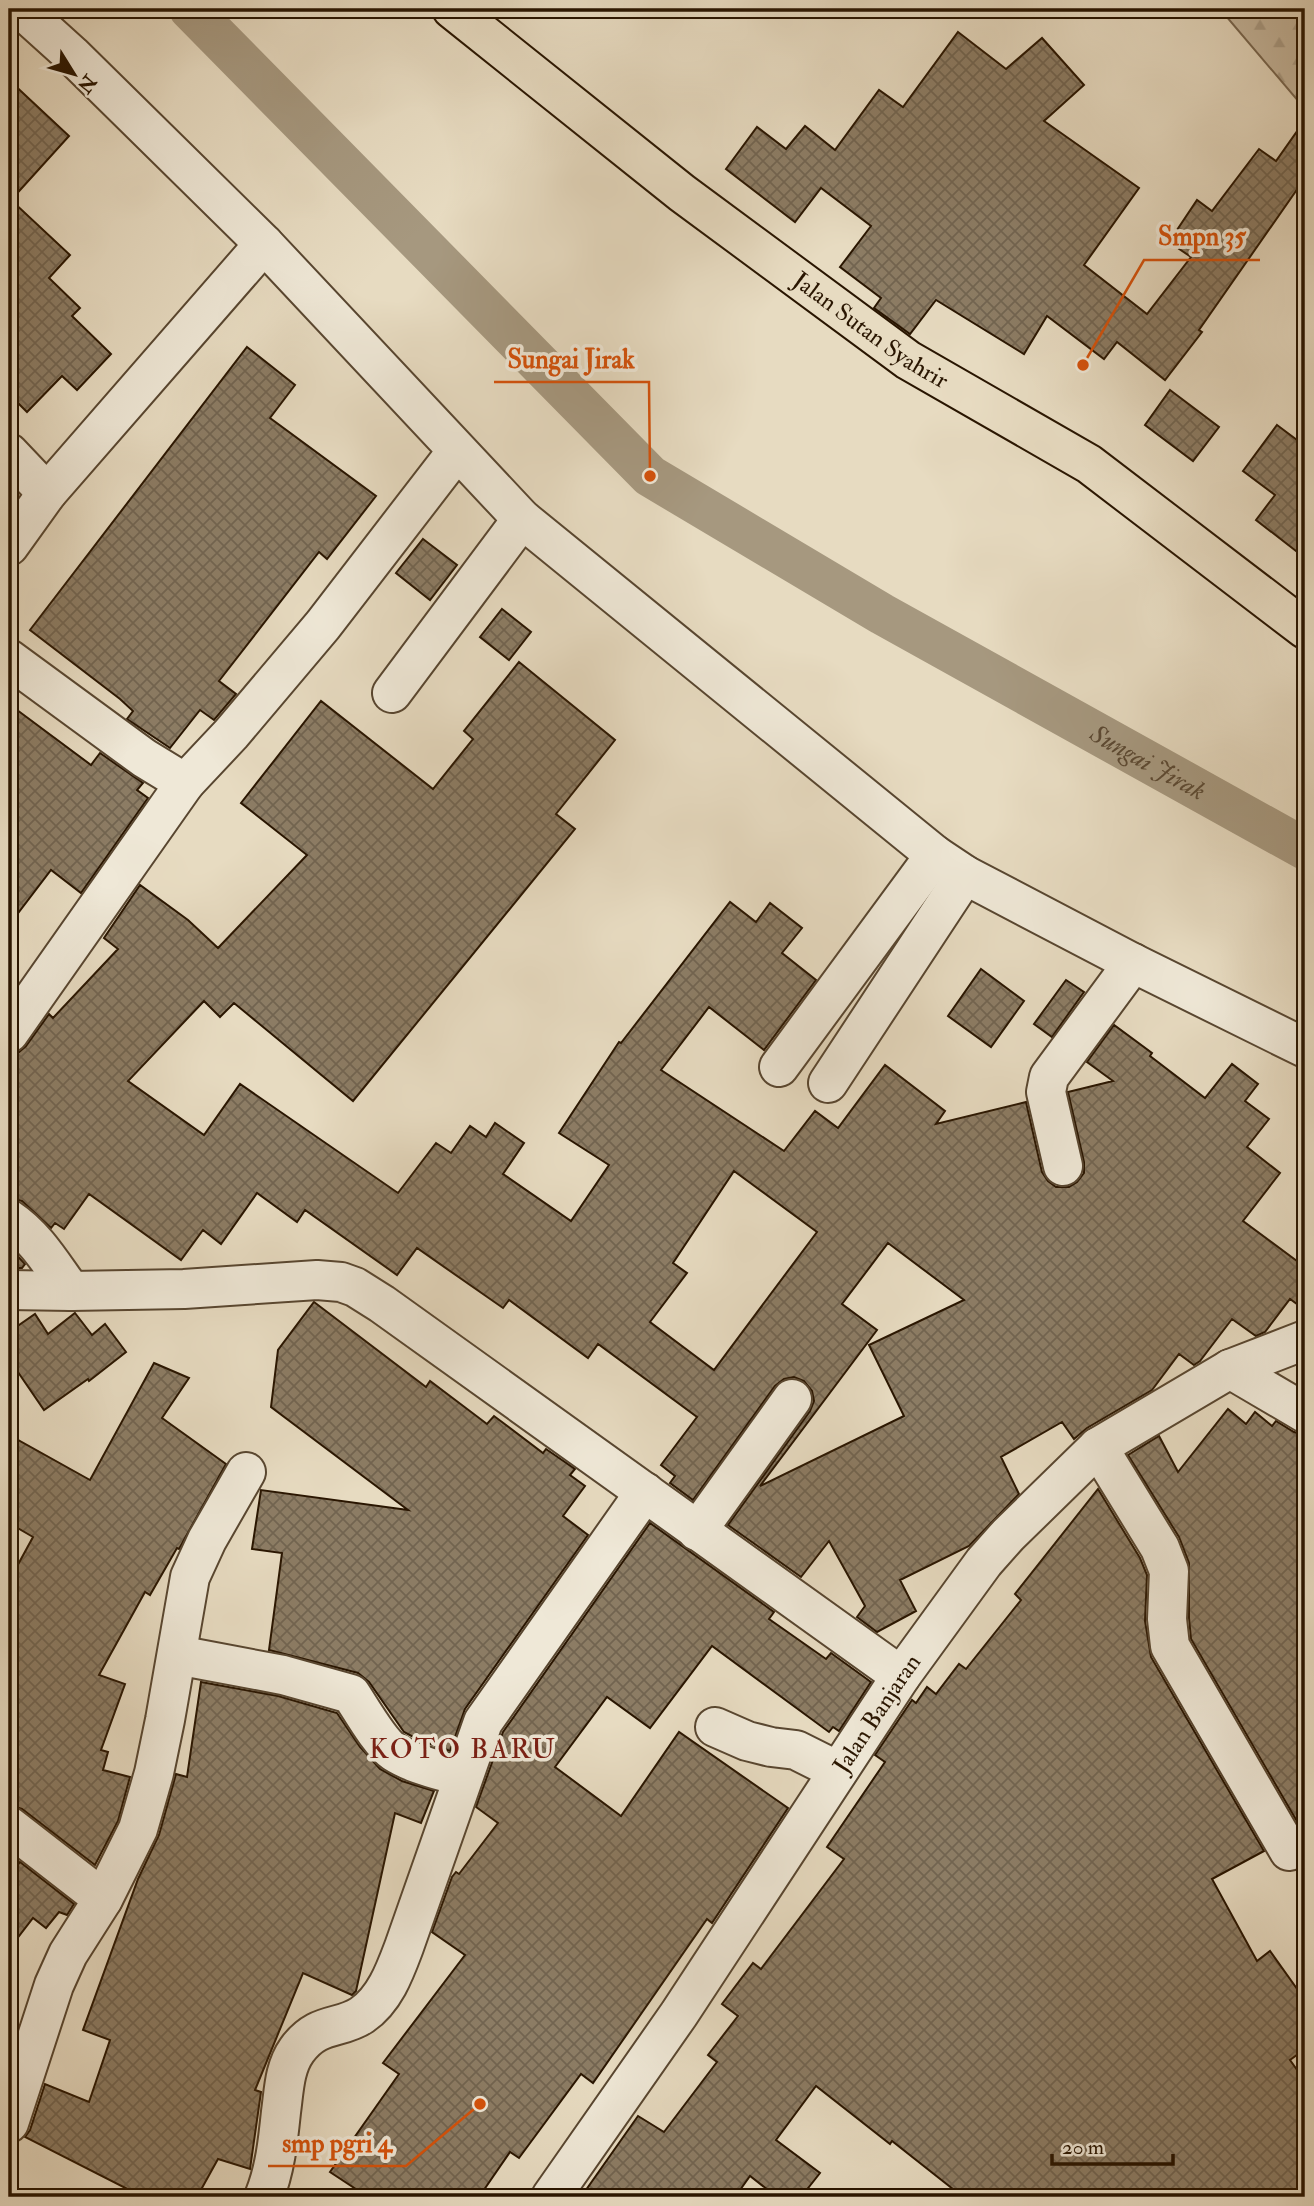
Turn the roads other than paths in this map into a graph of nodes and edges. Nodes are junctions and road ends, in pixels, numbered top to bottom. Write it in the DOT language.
graph roads {
  1 [pos="21,9"];
  2 [pos="452,9"];
  3 [pos="264,244"];
  4 [pos="457,451"];
  5 [pos="9,453"];
  6 [pos="47,494"];
  7 [pos="522,519"];
  8 [pos="9,546"];
  9 [pos="1305,629"];
  10 [pos="9,659"];
  11 [pos="392,693"];
  12 [pos="185,783"];
  13 [pos="950,865"];
  14 [pos="1133,963"];
  15 [pos="9,1033"];
  16 [pos="1305,1048"];
  17 [pos="779,1067"];
  18 [pos="828,1083"];
  19 [pos="1063,1166"];
  20 [pos="9,1219"];
  21 [pos="9,1290"];
  22 [pos="71,1291"];
  23 [pos="1305,1340"];
  24 [pos="1230,1369"];
  25 [pos="792,1399"];
  26 [pos="1305,1413"];
  27 [pos="1098,1447"];
  28 [pos="246,1472"];
  29 [pos="645,1492"];
  30 [pos="697,1531"];
  31 [pos="177,1655"];
  32 [pos="901,1676"];
  33 [pos="715,1727"];
  34 [pos="838,1771"];
  35 [pos="462,1777"];
  36 [pos="9,1826"];
  37 [pos="1289,1850"];
  38 [pos="103,1899"];
  39 [pos="9,2123"];
  40 [pos="264,2197"];
  41 [pos="551,2197"];
  1 -- 3 [label="street"];
  2 -- 9 [label="main road, Jalan Sutan Syahrir"];
  3 -- 4 [label="street"];
  3 -- 6 [label="street"];
  4 -- 7 [label="street"];
  4 -- 12 [label="street"];
  5 -- 6 [label="street"];
  6 -- 8 [label="street"];
  7 -- 11 [label="street"];
  7 -- 13 [label="street"];
  10 -- 12 [label="street"];
  12 -- 15 [label="street"];
  13 -- 14 [label="street"];
  13 -- 17 [label="street"];
  13 -- 18 [label="street"];
  14 -- 16 [label="street"];
  14 -- 19 [label="street"];
  20 -- 22 [label="street"];
  21 -- 22 [label="street"];
  22 -- 29 [label="street"];
  23 -- 24 [label="street, Jalan Banjaran"];
  24 -- 26 [label="street"];
  24 -- 27 [label="street, Jalan Banjaran"];
  25 -- 30 [label="street"];
  27 -- 32 [label="street, Jalan Banjaran"];
  27 -- 37 [label="street"];
  28 -- 31 [label="street"];
  29 -- 30 [label="street"];
  29 -- 35 [label="street"];
  30 -- 32 [label="street"];
  31 -- 35 [label="street"];
  31 -- 38 [label="street"];
  32 -- 34 [label="street, Jalan Banjaran"];
  33 -- 34 [label="street"];
  34 -- 41 [label="street, Jalan Banjaran"];
  35 -- 40 [label="street"];
  36 -- 38 [label="street"];
  38 -- 39 [label="street"];
}
